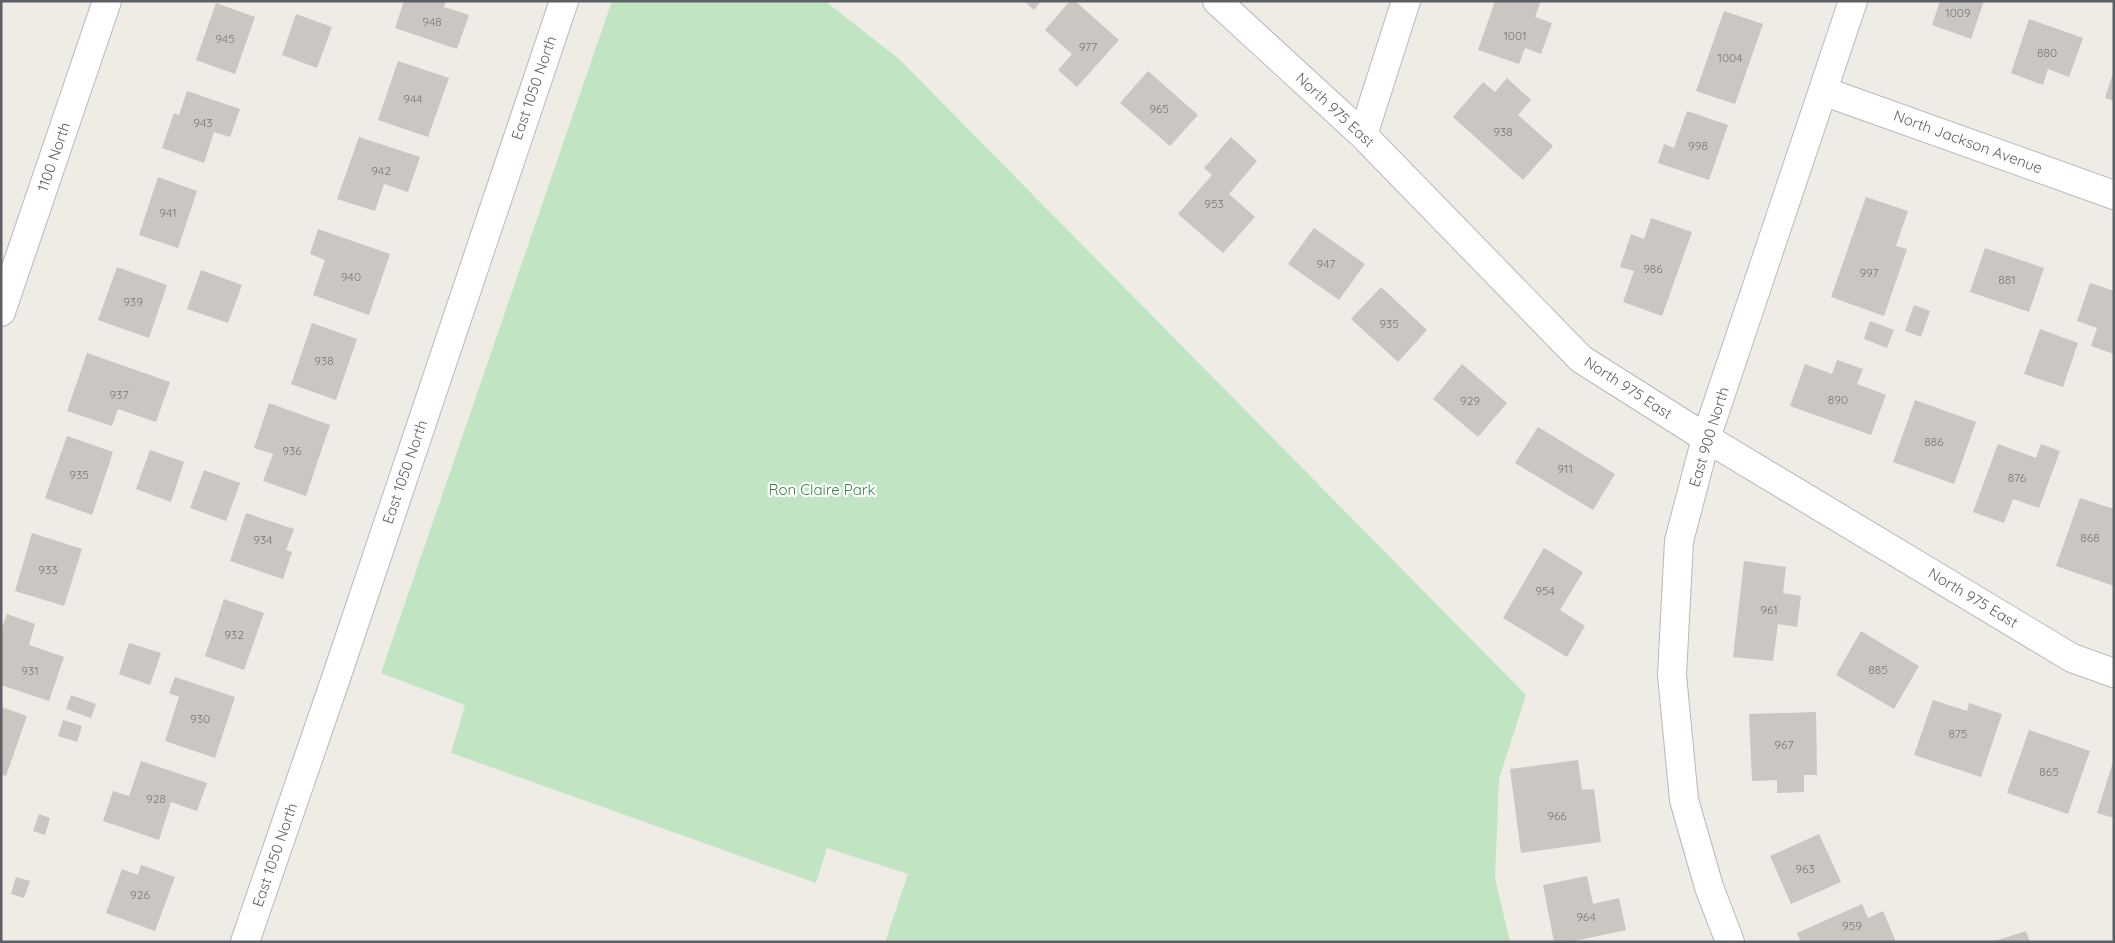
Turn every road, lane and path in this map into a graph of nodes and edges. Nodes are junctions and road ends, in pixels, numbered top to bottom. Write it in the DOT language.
graph roads {
  1 [pos="107,1"];
  2 [pos="564,1"];
  3 [pos="1217,1"];
  4 [pos="1406,1"];
  5 [pos="1853,1"];
  6 [pos="1823,91"];
  7 [pos="1363,135"];
  8 [pos="2114,195"];
  9 [pos="1,312"];
  10 [pos="1706,438"];
  11 [pos="2114,674"];
  12 [pos="247,941"];
  13 [pos="1730,942"];
  1 -- 9 [label="street, 1100 North"];
  2 -- 12 [label="street, East 1050 North"];
  3 -- 7 [label="street, North 975 East"];
  4 -- 7 [label="street"];
  5 -- 6 [label="street, East 900 North"];
  6 -- 8 [label="street, North Jackson Avenue"];
  6 -- 10 [label="street, East 900 North"];
  7 -- 10 [label="street, North 975 East"];
  10 -- 11 [label="street, North 975 East"];
  10 -- 13 [label="street, East 900 North"];
}
